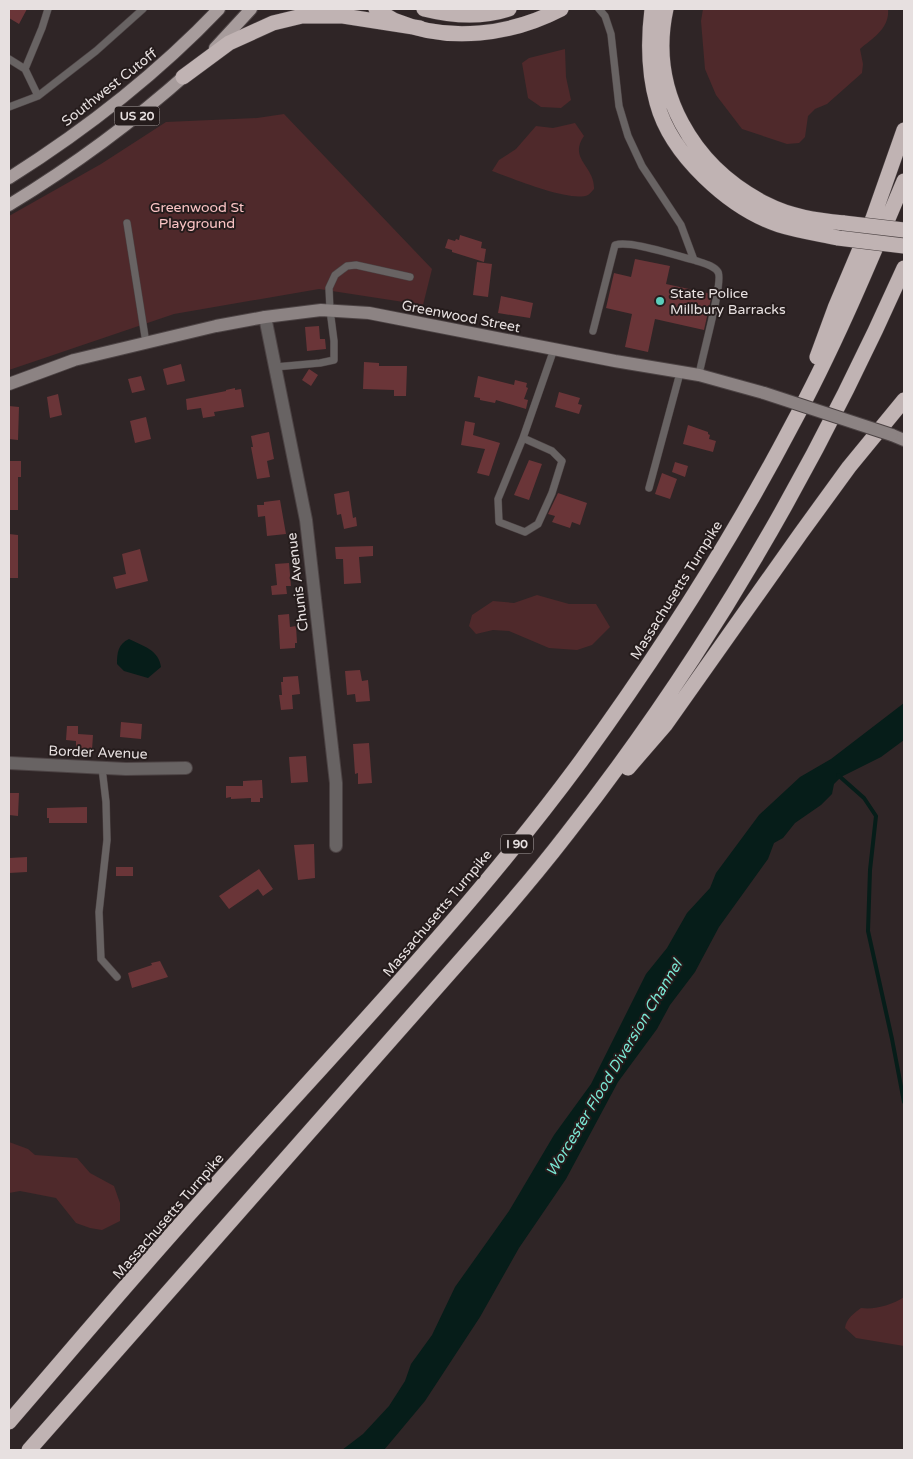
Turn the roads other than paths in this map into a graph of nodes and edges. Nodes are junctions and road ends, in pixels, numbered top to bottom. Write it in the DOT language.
graph roads {
  1 [pos="48,9"];
  2 [pos="143,9"];
  3 [pos="219,9"];
  4 [pos="251,9"];
  5 [pos="376,9"];
  6 [pos="424,9"];
  7 [pos="509,9"];
  8 [pos="561,9"];
  9 [pos="599,9"];
  10 [pos="652,9"];
  11 [pos="666,9"];
  12 [pos="420,28"];
  13 [pos="9,59"];
  14 [pos="25,69"];
  15 [pos="184,77"];
  16 [pos="38,96"];
  17 [pos="9,106"];
  18 [pos="904,130"];
  19 [pos="9,178"];
  20 [pos="904,181"];
  21 [pos="9,205"];
  22 [pos="127,223"];
  23 [pos="904,230"];
  24 [pos="904,246"];
  25 [pos="694,260"];
  26 [pos="904,268"];
  27 [pos="410,277"];
  28 [pos="330,310"];
  29 [pos="265,317"];
  30 [pos="593,331"];
  31 [pos="146,343"];
  32 [pos="554,350"];
  33 [pos="275,367"];
  34 [pos="680,373"];
  35 [pos="699,376"];
  36 [pos="9,384"];
  37 [pos="807,396"];
  38 [pos="904,400"];
  39 [pos="898,437"];
  40 [pos="523,438"];
  41 [pos="649,488"];
  42 [pos="9,763"];
  43 [pos="102,768"];
  44 [pos="186,768"];
  45 [pos="568,834"];
  46 [pos="336,846"];
  47 [pos="117,976"];
  48 [pos="9,1422"];
  49 [pos="29,1450"];
  1 -- 14 [label="lane"];
  2 -- 16 [label="lane"];
  3 -- 19 [label="main road, Southwest Cutoff / US 20"];
  4 -- 15 [label="main road, US 20"];
  5 -- 12 [label="highway"];
  6 -- 7 [label="highway"];
  8 -- 12 [label="highway"];
  9 -- 25 [label="lane"];
  10 -- 24 [label="highway, bridge"];
  11 -- 23 [label="highway, bridge"];
  12 -- 15 [label="highway"];
  13 -- 14 [label="lane"];
  14 -- 16 [label="lane"];
  15 -- 21 [label="main road, US 20"];
  16 -- 17 [label="lane"];
  18 -- 37 [label="highway"];
  20 -- 37 [label="highway, Massachusetts Turnpike / I 90"];
  22 -- 31 [label="lane"];
  25 -- 30 [label="lane"];
  25 -- 35 [label="lane"];
  26 -- 45 [label="highway, I 90"];
  27 -- 28 [label="lane"];
  28 -- 29 [label="street, Greenwood Street"];
  28 -- 32 [label="street, Greenwood Street"];
  28 -- 33 [label="lane"];
  29 -- 31 [label="street, Greenwood Street"];
  29 -- 33 [label="street, Chunis Avenue"];
  31 -- 36 [label="street, Greenwood Street"];
  32 -- 34 [label="street, Greenwood Street"];
  32 -- 40 [label="lane"];
  33 -- 46 [label="street, Chunis Avenue"];
  34 -- 35 [label="street, Greenwood Street"];
  34 -- 41 [label="lane"];
  35 -- 39 [label="street, Greenwood Street, bridge"];
  37 -- 48 [label="highway, Massachusetts Turnpike / I 90"];
  38 -- 45 [label="highway"];
  40 -- 40 [label="lane"];
  42 -- 43 [label="street, Border Avenue"];
  43 -- 44 [label="street, Border Avenue"];
  43 -- 47 [label="lane"];
  45 -- 49 [label="highway, I 90"];
}
